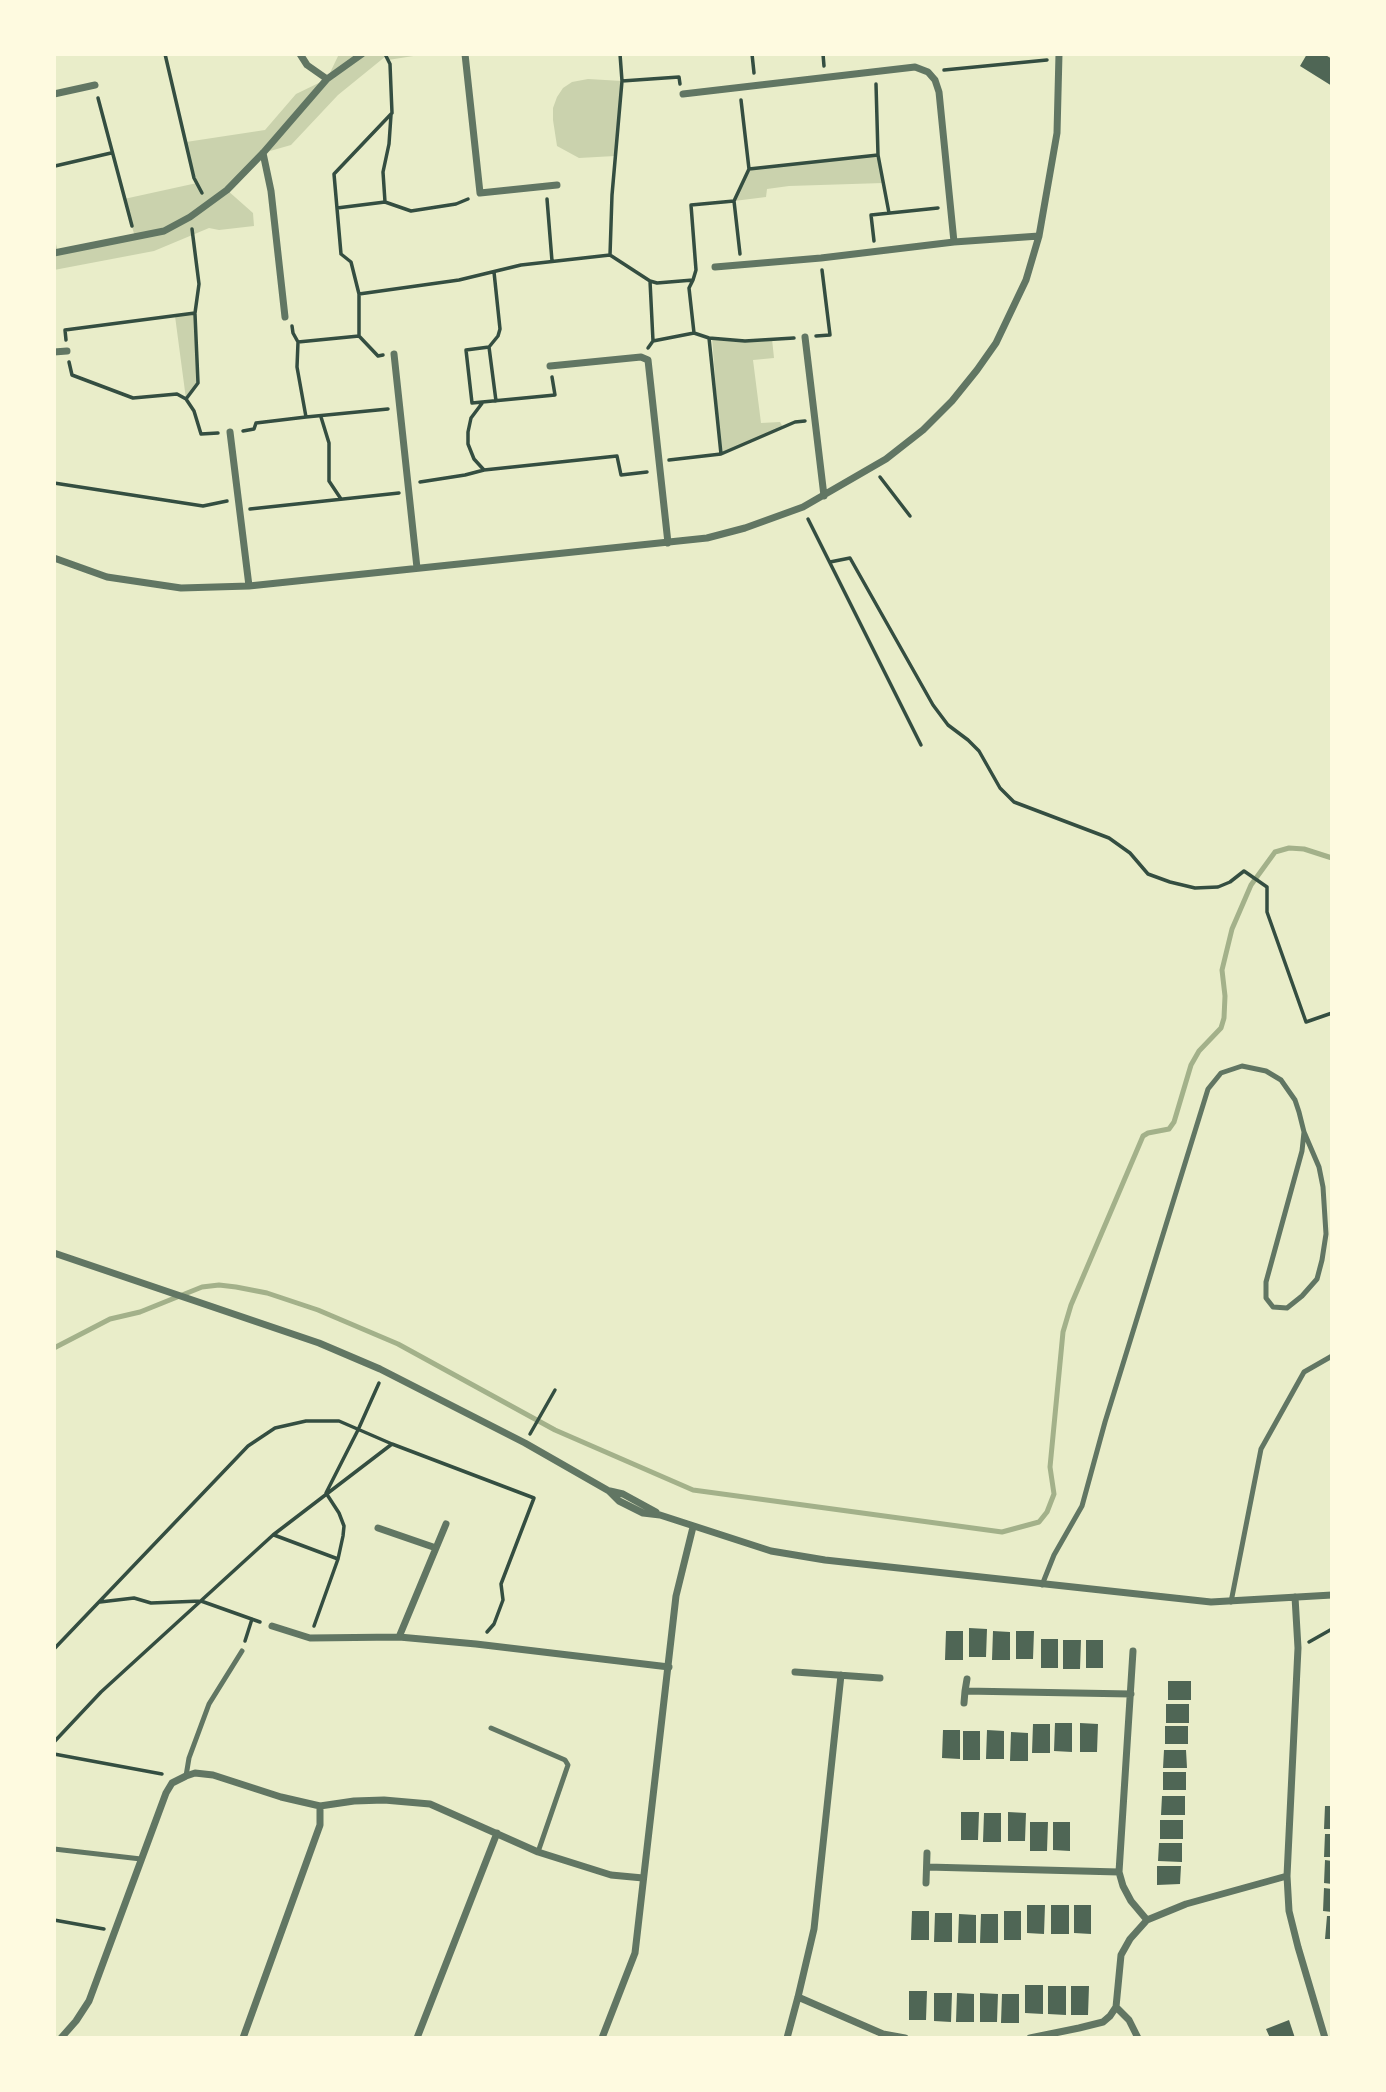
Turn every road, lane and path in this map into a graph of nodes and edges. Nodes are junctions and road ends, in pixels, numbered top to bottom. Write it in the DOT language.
graph roads {
  1 [pos="165,54"];
  2 [pos="300,54"];
  3 [pos="362,54"];
  4 [pos="385,54"];
  5 [pos="465,54"];
  6 [pos="620,54"];
  7 [pos="752,54"];
  8 [pos="1059,56"];
  9 [pos="875,72"];
  10 [pos="928,72"];
  11 [pos="327,79"];
  12 [pos="622,81"];
  13 [pos="95,85"];
  14 [pos="755,86"];
  15 [pos="739,88"];
  16 [pos="54,94"];
  17 [pos="683,94"];
  18 [pos="392,113"];
  19 [pos="112,153"];
  20 [pos="264,153"];
  21 [pos="878,155"];
  22 [pos="55,164"];
  23 [pos="749,169"];
  24 [pos="557,185"];
  25 [pos="546,186"];
  26 [pos="480,193"];
  27 [pos="734,201"];
  28 [pos="385,202"];
  29 [pos="208,205"];
  30 [pos="951,207"];
  31 [pos="337,208"];
  32 [pos="889,213"];
  33 [pos="190,217"];
  34 [pos="1039,236"];
  35 [pos="135,238"];
  36 [pos="954,242"];
  37 [pos="875,251"];
  38 [pos="54,253"];
  39 [pos="610,255"];
  40 [pos="821,258"];
  41 [pos="552,262"];
  42 [pos="741,264"];
  43 [pos="715,267"];
  44 [pos="696,270"];
  45 [pos="494,272"];
  46 [pos="693,279"];
  47 [pos="650,281"];
  48 [pos="359,294"];
  49 [pos="195,313"];
  50 [pos="285,317"];
  51 [pos="694,333"];
  52 [pos="359,336"];
  53 [pos="804,337"];
  54 [pos="709,338"];
  55 [pos="653,341"];
  56 [pos="298,342"];
  57 [pos="489,347"];
  58 [pos="67,351"];
  59 [pos="54,352"];
  60 [pos="394,354"];
  61 [pos="641,357"];
  62 [pos="550,366"];
  63 [pos="186,399"];
  64 [pos="496,401"];
  65 [pos="483,402"];
  66 [pos="401,407"];
  67 [pos="321,417"];
  68 [pos="306,418"];
  69 [pos="814,421"];
  70 [pos="230,432"];
  71 [pos="721,454"];
  72 [pos="660,461"];
  73 [pos="872,467"];
  74 [pos="484,470"];
  75 [pos="661,471"];
  76 [pos="54,483"];
  77 [pos="408,488"];
  78 [pos="824,496"];
  79 [pos="239,499"];
  80 [pos="341,499"];
  81 [pos="803,507"];
  82 [pos="241,510"];
  83 [pos="909,516"];
  84 [pos="668,543"];
  85 [pos="54,558"];
  86 [pos="830,562"];
  87 [pos="417,568"];
  88 [pos="249,586"];
  89 [pos="921,745"];
  90 [pos="1332,1013"];
  91 [pos="1304,1132"];
  92 [pos="54,1253"];
  93 [pos="1332,1356"];
  94 [pos="384,1371"];
  95 [pos="555,1391"];
  96 [pos="358,1430"];
  97 [pos="531,1432"];
  98 [pos="391,1444"];
  99 [pos="326,1493"];
  100 [pos="446,1524"];
  101 [pos="693,1527"];
  102 [pos="379,1528"];
  103 [pos="273,1535"];
  104 [pos="436,1548"];
  105 [pos="338,1559"];
  106 [pos="1042,1585"];
  107 [pos="1332,1595"];
  108 [pos="1295,1597"];
  109 [pos="201,1601"];
  110 [pos="98,1602"];
  111 [pos="1231,1602"];
  112 [pos="252,1619"];
  113 [pos="272,1626"];
  114 [pos="1332,1629"];
  115 [pos="399,1637"];
  116 [pos="310,1638"];
  117 [pos="476,1644"];
  118 [pos="1298,1648"];
  119 [pos="54,1649"];
  120 [pos="242,1651"];
  121 [pos="1133,1651"];
  122 [pos="669,1667"];
  123 [pos="796,1672"];
  124 [pos="841,1675"];
  125 [pos="880,1678"];
  126 [pos="967,1679"];
  127 [pos="965,1691"];
  128 [pos="1131,1694"];
  129 [pos="964,1703"];
  130 [pos="491,1728"];
  131 [pos="54,1742"];
  132 [pos="54,1754"];
  133 [pos="184,1777"];
  134 [pos="320,1806"];
  135 [pos="497,1833"];
  136 [pos="54,1849"];
  137 [pos="538,1853"];
  138 [pos="928,1853"];
  139 [pos="141,1860"];
  140 [pos="927,1867"];
  141 [pos="1119,1872"];
  142 [pos="1287,1876"];
  143 [pos="643,1878"];
  144 [pos="926,1883"];
  145 [pos="54,1920"];
  146 [pos="1147,1920"];
  147 [pos="115,1931"];
  148 [pos="798,1997"];
  149 [pos="1116,2007"];
  150 [pos="61,2038"];
  151 [pos="243,2038"];
  152 [pos="417,2038"];
  153 [pos="602,2038"];
  154 [pos="787,2038"];
  155 [pos="905,2038"];
  156 [pos="1030,2038"];
  157 [pos="1139,2038"];
  158 [pos="1325,2038"];
  1 -- 29 [label="path"];
  2 -- 11 [label="street"];
  3 -- 11 [label="street"];
  4 -- 18 [label="path"];
  5 -- 26 [label="street"];
  6 -- 12 [label="path"];
  7 -- 14 [label="path"];
  8 -- 10 [label="path"];
  8 -- 34 [label="street"];
  9 -- 10 [label="street"];
  9 -- 14 [label="street"];
  9 -- 21 [label="path"];
  10 -- 30 [label="street"];
  11 -- 20 [label="street"];
  12 -- 17 [label="path"];
  12 -- 39 [label="path"];
  13 -- 16 [label="street"];
  13 -- 19 [label="path"];
  14 -- 15 [label="street"];
  15 -- 17 [label="street"];
  15 -- 23 [label="path"];
  18 -- 28 [label="path"];
  18 -- 31 [label="path"];
  19 -- 22 [label="path"];
  19 -- 35 [label="path"];
  20 -- 29 [label="street"];
  20 -- 50 [label="street"];
  21 -- 23 [label="path"];
  21 -- 32 [label="path"];
  23 -- 27 [label="path"];
  24 -- 25 [label="street"];
  25 -- 26 [label="street"];
  25 -- 41 [label="path"];
  26 -- 28 [label="path"];
  27 -- 42 [label="path"];
  27 -- 44 [label="path"];
  28 -- 31 [label="path"];
  29 -- 33 [label="street"];
  30 -- 32 [label="path"];
  30 -- 36 [label="street"];
  31 -- 48 [label="path"];
  32 -- 37 [label="path"];
  33 -- 35 [label="street"];
  33 -- 49 [label="path"];
  34 -- 36 [label="street"];
  34 -- 73 [label="street"];
  35 -- 38 [label="street"];
  36 -- 37 [label="street"];
  37 -- 40 [label="street"];
  39 -- 41 [label="path"];
  39 -- 47 [label="path"];
  40 -- 42 [label="street"];
  40 -- 53 [label="path"];
  41 -- 45 [label="path"];
  42 -- 43 [label="street"];
  43 -- 44 [label="path"];
  44 -- 46 [label="path"];
  45 -- 48 [label="path"];
  45 -- 57 [label="path"];
  46 -- 47 [label="path"];
  46 -- 51 [label="path"];
  47 -- 55 [label="path"];
  48 -- 52 [label="path"];
  49 -- 58 [label="path"];
  49 -- 63 [label="path"];
  50 -- 56 [label="path"];
  51 -- 54 [label="path"];
  51 -- 55 [label="path"];
  52 -- 56 [label="path"];
  52 -- 60 [label="path"];
  53 -- 54 [label="path"];
  53 -- 69 [label="street"];
  54 -- 71 [label="path"];
  55 -- 61 [label="path"];
  56 -- 68 [label="path"];
  57 -- 64 [label="path"];
  57 -- 65 [label="path"];
  58 -- 59 [label="street"];
  58 -- 63 [label="path"];
  60 -- 66 [label="street"];
  61 -- 62 [label="street"];
  61 -- 72 [label="street"];
  62 -- 64 [label="path"];
  63 -- 70 [label="path"];
  64 -- 65 [label="path"];
  65 -- 74 [label="path"];
  66 -- 67 [label="path"];
  66 -- 77 [label="street"];
  67 -- 68 [label="path"];
  67 -- 80 [label="path"];
  68 -- 70 [label="path"];
  69 -- 71 [label="path"];
  69 -- 78 [label="street"];
  70 -- 79 [label="street"];
  71 -- 72 [label="path"];
  72 -- 75 [label="street"];
  73 -- 78 [label="street"];
  73 -- 83 [label="path"];
  74 -- 75 [label="path"];
  74 -- 77 [label="path"];
  75 -- 84 [label="street"];
  76 -- 79 [label="path"];
  77 -- 80 [label="path"];
  77 -- 87 [label="street"];
  78 -- 81 [label="street"];
  79 -- 82 [label="street"];
  80 -- 82 [label="path"];
  81 -- 84 [label="street"];
  81 -- 86 [label="path"];
  82 -- 88 [label="street"];
  84 -- 87 [label="street"];
  85 -- 88 [label="street"];
  86 -- 89 [label="path"];
  86 -- 90 [label="path"];
  87 -- 88 [label="street"];
  91 -- 91 [label="lane"];
  91 -- 106 [label="lane"];
  92 -- 94 [label="street"];
  93 -- 111 [label="lane"];
  94 -- 96 [label="path"];
  94 -- 101 [label="street"];
  95 -- 97 [label="path"];
  96 -- 98 [label="path"];
  96 -- 99 [label="path"];
  96 -- 110 [label="path"];
  98 -- 99 [label="path"];
  98 -- 117 [label="path"];
  99 -- 103 [label="path"];
  99 -- 105 [label="path"];
  100 -- 104 [label="street"];
  101 -- 106 [label="street"];
  101 -- 122 [label="street"];
  102 -- 104 [label="street"];
  103 -- 105 [label="path"];
  103 -- 109 [label="path"];
  104 -- 115 [label="street"];
  105 -- 116 [label="path"];
  106 -- 111 [label="street"];
  107 -- 108 [label="street"];
  108 -- 111 [label="street"];
  108 -- 118 [label="street"];
  109 -- 110 [label="path"];
  109 -- 112 [label="path"];
  109 -- 131 [label="path"];
  110 -- 119 [label="path"];
  112 -- 113 [label="path"];
  112 -- 120 [label="path"];
  113 -- 116 [label="street"];
  114 -- 118 [label="path"];
  115 -- 116 [label="street"];
  115 -- 117 [label="street"];
  117 -- 122 [label="street"];
  118 -- 142 [label="street"];
  120 -- 133 [label="lane"];
  121 -- 128 [label="street"];
  122 -- 143 [label="street"];
  123 -- 124 [label="street"];
  124 -- 125 [label="street"];
  124 -- 148 [label="street"];
  126 -- 127 [label="street"];
  127 -- 128 [label="street"];
  127 -- 129 [label="street"];
  128 -- 141 [label="street"];
  130 -- 137 [label="lane"];
  132 -- 133 [label="path"];
  133 -- 134 [label="street"];
  133 -- 139 [label="street"];
  134 -- 135 [label="street"];
  134 -- 151 [label="street"];
  135 -- 137 [label="street"];
  135 -- 152 [label="street"];
  136 -- 139 [label="lane"];
  137 -- 143 [label="street"];
  138 -- 140 [label="street"];
  139 -- 147 [label="street"];
  140 -- 141 [label="street"];
  140 -- 144 [label="street"];
  141 -- 146 [label="street"];
  142 -- 146 [label="street"];
  142 -- 158 [label="street"];
  143 -- 153 [label="street"];
  145 -- 147 [label="path"];
  146 -- 149 [label="street"];
  147 -- 150 [label="street"];
  148 -- 154 [label="street"];
  148 -- 155 [label="street"];
  149 -- 156 [label="street"];
  149 -- 157 [label="street"];
}
